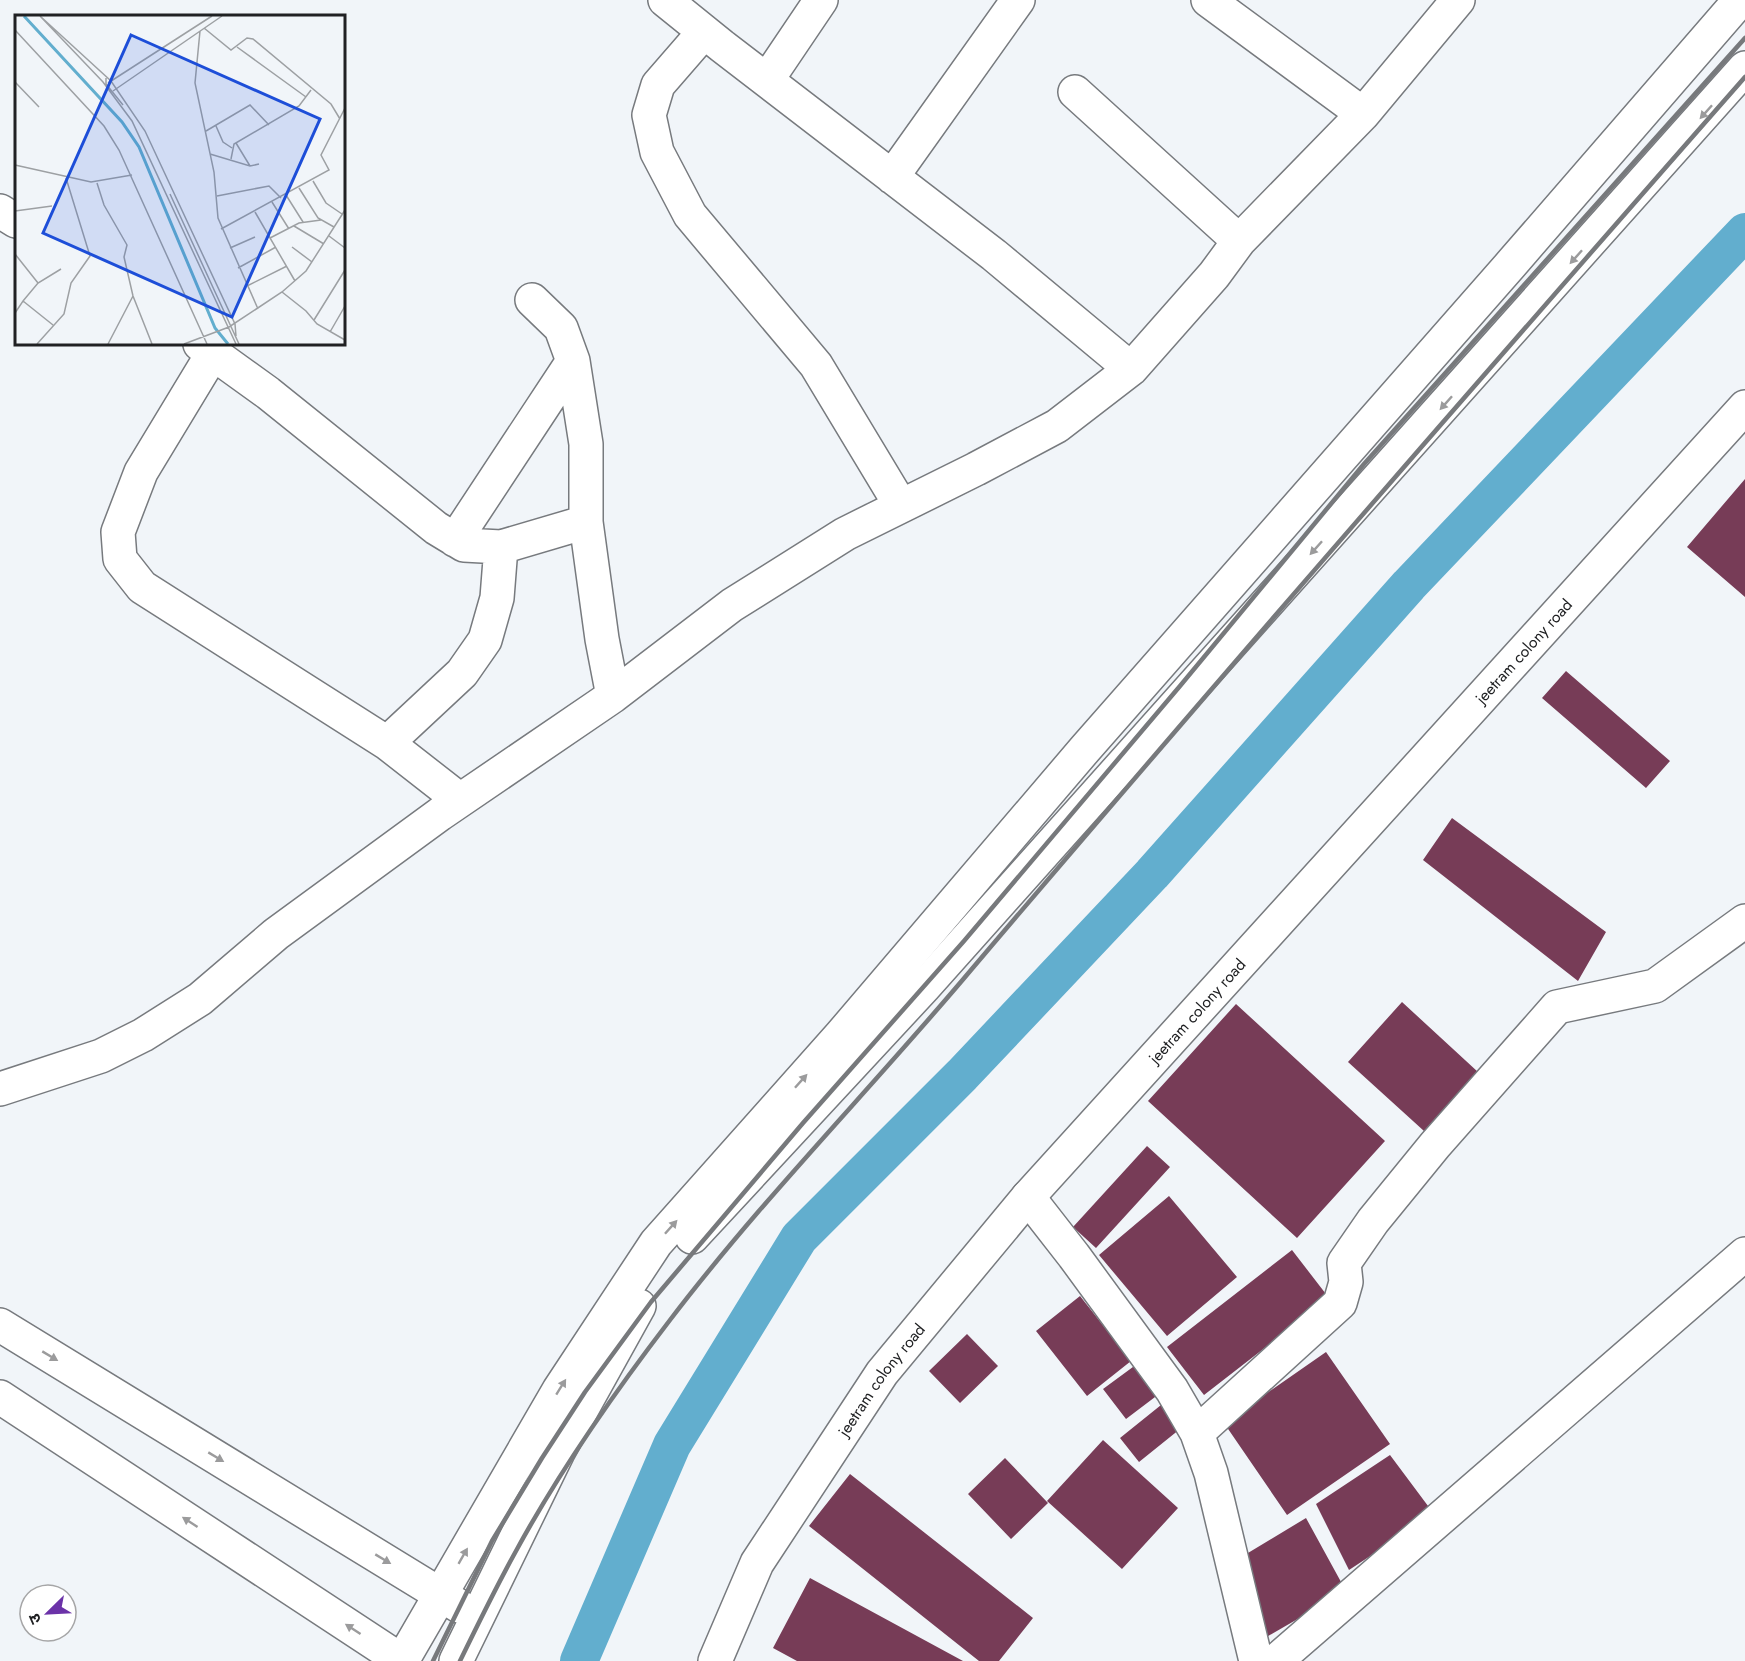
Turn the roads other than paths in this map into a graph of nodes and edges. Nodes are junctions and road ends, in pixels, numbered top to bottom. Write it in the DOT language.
graph roads {
  1 [pos="665,0"];
  2 [pos="821,0"];
  3 [pos="1018,0"];
  4 [pos="1208,0"];
  5 [pos="1458,0"];
  6 [pos="1740,0"];
  7 [pos="704,32"];
  8 [pos="1745,68"];
  9 [pos="767,81"];
  10 [pos="1075,92"];
  11 [pos="1363,114"];
  12 [pos="892,177"];
  13 [pos="0,212"];
  14 [pos="15,220"];
  15 [pos="1239,241"];
  16 [pos="532,300"];
  17 [pos="206,348"];
  18 [pos="573,361"];
  19 [pos="1131,369"];
  20 [pos="1745,407"];
  21 [pos="901,506"];
  22 [pos="586,522"];
  23 [pos="454,540"];
  24 [pos="501,547"];
  25 [pos="613,696"];
  26 [pos="387,743"];
  27 [pos="460,800"];
  28 [pos="1745,921"];
  29 [pos="0,1089"];
  30 [pos="1028,1197"];
  31 [pos="1745,1254"];
  32 [pos="0,1325"];
  33 [pos="0,1396"];
  34 [pos="1197,1433"];
  35 [pos="441,1595"];
  36 [pos="477,1617"];
  37 [pos="402,1661"];
  38 [pos="456,1661"];
  39 [pos="715,1661"];
  40 [pos="1256,1661"];
  41 [pos="1276,1661"];
  1 -- 7 [label="street"];
  2 -- 9 [label="street"];
  3 -- 12 [label="street"];
  4 -- 11 [label="street"];
  5 -- 11 [label="street"];
  35 -- 6 [label="street, one-way"];
  7 -- 9 [label="street"];
  7 -- 21 [label="street"];
  8 -- 36 [label="street, one-way"];
  9 -- 12 [label="street"];
  10 -- 15 [label="street"];
  11 -- 15 [label="street"];
  12 -- 19 [label="street"];
  13 -- 14 [label="street"];
  15 -- 19 [label="street"];
  16 -- 18 [label="street"];
  17 -- 23 [label="street"];
  17 -- 26 [label="street"];
  18 -- 22 [label="street"];
  18 -- 23 [label="street"];
  19 -- 21 [label="street"];
  20 -- 30 [label="street, jeetram colony road"];
  21 -- 25 [label="street"];
  22 -- 24 [label="street"];
  22 -- 25 [label="street"];
  23 -- 24 [label="street"];
  24 -- 26 [label="street"];
  25 -- 27 [label="street"];
  26 -- 27 [label="street"];
  27 -- 29 [label="street"];
  28 -- 34 [label="street"];
  30 -- 34 [label="street"];
  30 -- 39 [label="street, jeetram colony road"];
  31 -- 41 [label="street"];
  32 -- 35 [label="street, one-way"];
  37 -- 33 [label="street, one-way"];
  34 -- 40 [label="street"];
  35 -- 36 [label="street"];
  35 -- 37 [label="street"];
  36 -- 38 [label="street"];
}
